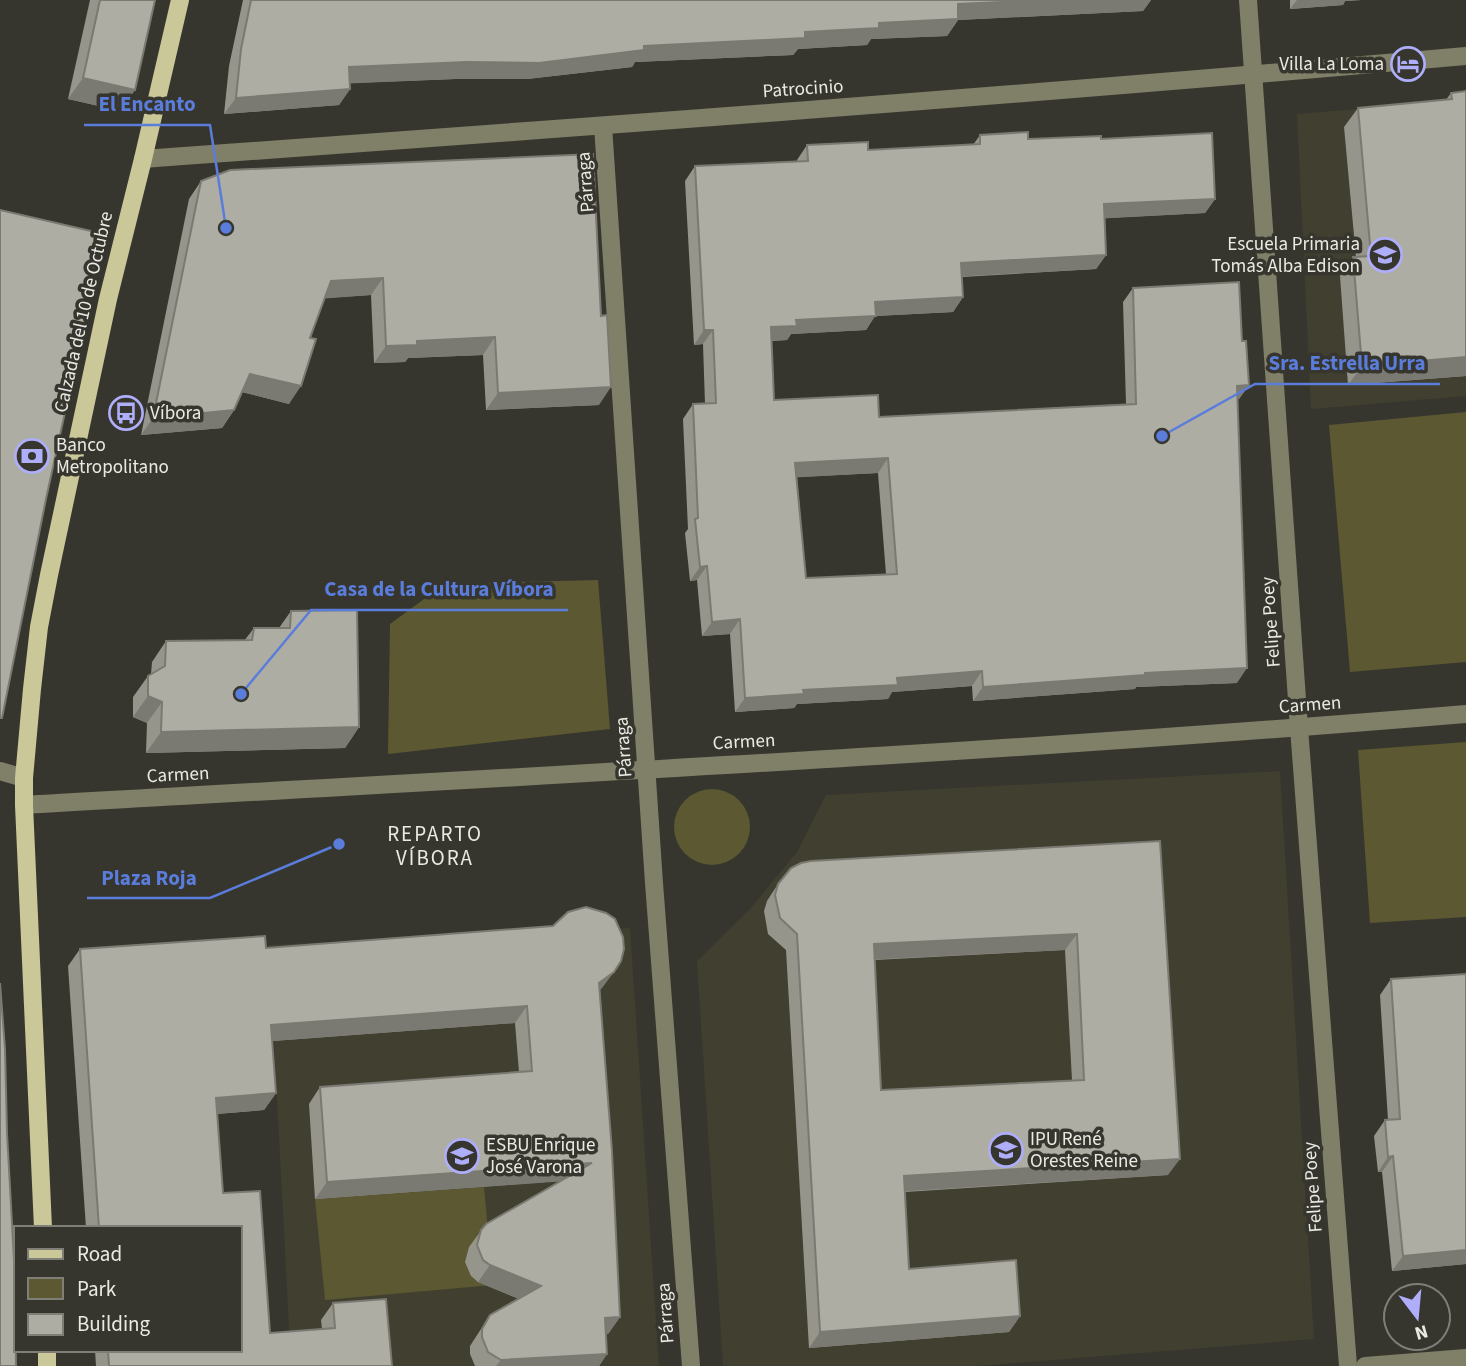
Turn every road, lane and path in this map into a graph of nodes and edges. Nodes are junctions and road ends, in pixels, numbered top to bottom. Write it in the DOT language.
graph roads {
  1 [pos="180,0"];
  2 [pos="1248,0"];
  3 [pos="1466,55"];
  4 [pos="1254,75"];
  5 [pos="603,125"];
  6 [pos="144,159"];
  7 [pos="1466,713"];
  8 [pos="1299,728"];
  9 [pos="647,769"];
  10 [pos="0,771"];
  11 [pos="24,778"];
  12 [pos="24,805"];
  13 [pos="44,1226"];
  14 [pos="1466,1358"];
  15 [pos="691,1366"];
  16 [pos="1348,1366"];
  17 [pos="1366,1366"];
  1 -- 6 [label="main road, Calzada del 10 de Octubre"];
  2 -- 4 [label="street, Felipe Poey"];
  3 -- 4 [label="street, Patrocinio"];
  4 -- 5 [label="street, Patrocinio"];
  4 -- 8 [label="street, Felipe Poey"];
  5 -- 6 [label="street, Patrocinio"];
  5 -- 9 [label="street, Párraga"];
  6 -- 11 [label="main road, Calzada del 10 de Octubre"];
  7 -- 8 [label="street, Carmen"];
  8 -- 9 [label="street, Carmen"];
  8 -- 16 [label="street, Felipe Poey"];
  9 -- 12 [label="street, Carmen"];
  9 -- 15 [label="street, Párraga"];
  10 -- 11 [label="street"];
  11 -- 12 [label="main road, Calzada del 10 de Octubre"];
  12 -- 13 [label="main road, Calzada del 10 de Octubre"];
  14 -- 17 [label="street"];
}
